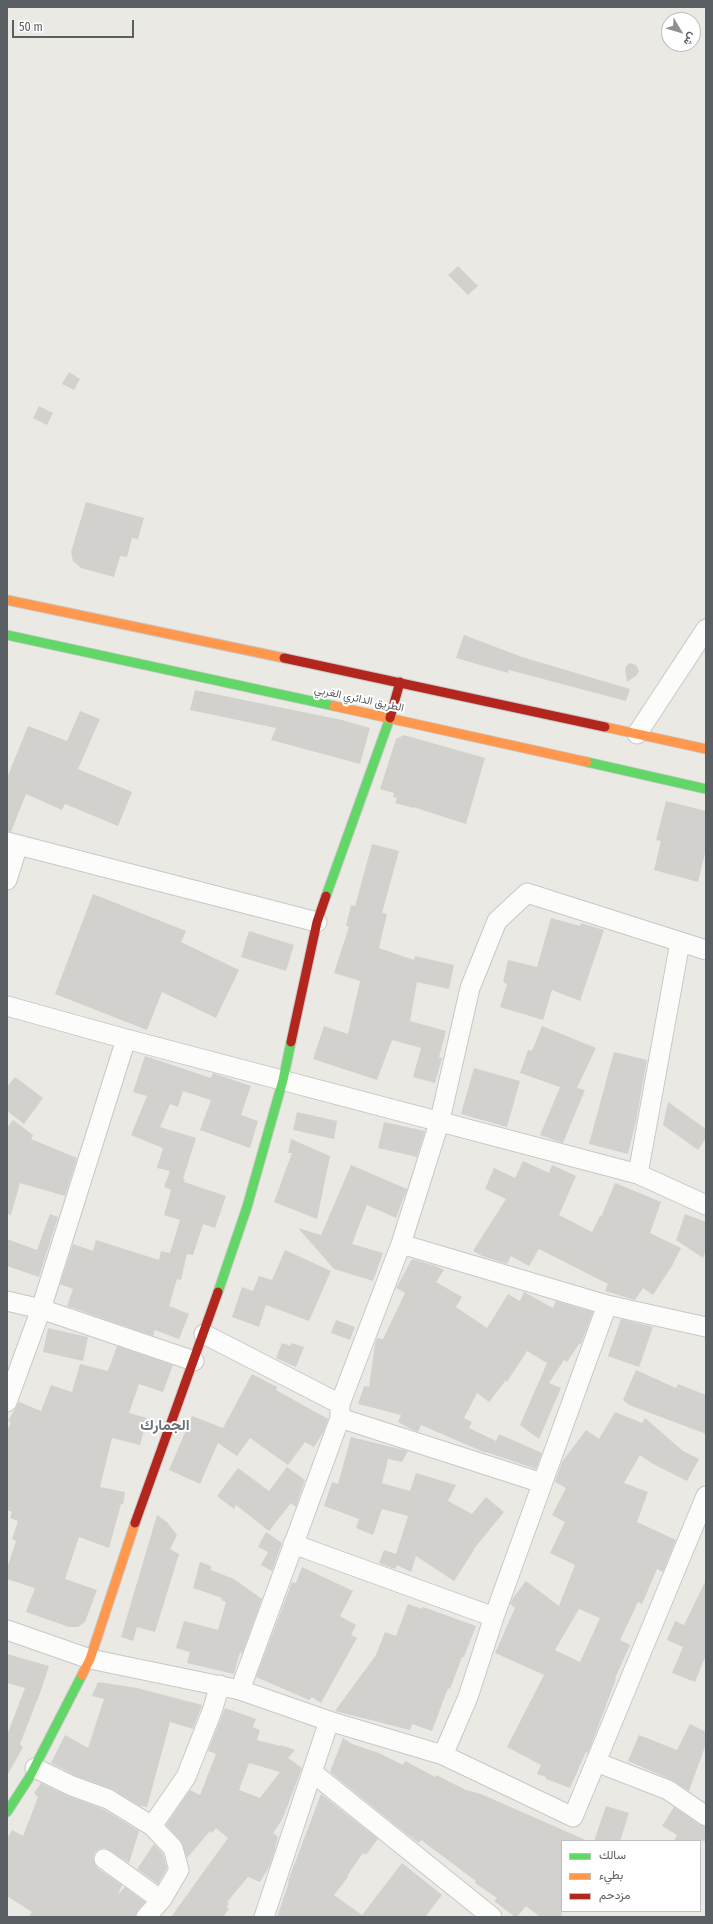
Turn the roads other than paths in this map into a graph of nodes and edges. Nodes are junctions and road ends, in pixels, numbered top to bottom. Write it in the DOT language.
graph roads {
  1 [pos="7,600"];
  2 [pos="706,629"];
  3 [pos="7,635"];
  4 [pos="400,682"];
  5 [pos="390,718"];
  6 [pos="637,734"];
  7 [pos="706,749"];
  8 [pos="706,789"];
  9 [pos="12,844"];
  10 [pos="7,880"];
  11 [pos="317,922"];
  12 [pos="680,942"];
  13 [pos="706,950"];
  14 [pos="7,1006"];
  15 [pos="126,1039"];
  16 [pos="284,1080"];
  17 [pos="440,1120"];
  18 [pos="638,1174"];
  19 [pos="706,1205"];
  20 [pos="401,1244"];
  21 [pos="7,1301"];
  22 [pos="607,1305"];
  23 [pos="41,1309"];
  24 [pos="706,1327"];
  25 [pos="204,1334"];
  26 [pos="194,1361"];
  27 [pos="7,1402"];
  28 [pos="340,1411"];
  29 [pos="542,1484"];
  30 [pos="706,1496"];
  31 [pos="699,1533"];
  32 [pos="293,1544"];
  33 [pos="494,1617"];
  34 [pos="7,1630"];
  35 [pos="90,1659"];
  36 [pos="220,1685"];
  37 [pos="240,1690"];
  38 [pos="329,1721"];
  39 [pos="443,1755"];
  40 [pos="596,1762"];
  41 [pos="35,1768"];
  42 [pos="312,1772"];
  43 [pos="7,1812"];
  44 [pos="706,1816"];
  45 [pos="152,1826"];
  46 [pos="104,1859"];
  47 [pos="161,1900"];
  48 [pos="146,1917"];
  49 [pos="264,1917"];
  50 [pos="492,1917"];
  1 -- 4 [label="main road"];
  2 -- 6 [label="street"];
  3 -- 5 [label="main road, الطريق الدائري الغربي"];
  4 -- 5 [label="main road"];
  4 -- 6 [label="main road"];
  5 -- 8 [label="main road, الطريق الدائري الغربي"];
  5 -- 11 [label="main road"];
  6 -- 7 [label="main road"];
  9 -- 10 [label="street"];
  9 -- 11 [label="street"];
  11 -- 16 [label="main road"];
  12 -- 13 [label="street"];
  12 -- 17 [label="street"];
  12 -- 18 [label="street"];
  14 -- 15 [label="street"];
  15 -- 16 [label="street"];
  15 -- 23 [label="street"];
  16 -- 17 [label="street"];
  16 -- 25 [label="main road"];
  17 -- 18 [label="street"];
  17 -- 20 [label="street"];
  18 -- 19 [label="street"];
  20 -- 22 [label="street"];
  20 -- 28 [label="street"];
  21 -- 23 [label="street"];
  22 -- 24 [label="street"];
  22 -- 29 [label="street"];
  23 -- 26 [label="street"];
  23 -- 27 [label="street"];
  25 -- 26 [label="main road"];
  25 -- 28 [label="street"];
  26 -- 35 [label="main road"];
  28 -- 29 [label="street"];
  28 -- 32 [label="street"];
  29 -- 33 [label="street"];
  30 -- 31 [label="street"];
  31 -- 40 [label="street"];
  32 -- 33 [label="street"];
  32 -- 37 [label="street"];
  33 -- 39 [label="street"];
  34 -- 35 [label="street"];
  35 -- 36 [label="street"];
  35 -- 41 [label="main road"];
  36 -- 37 [label="street"];
  36 -- 45 [label="street"];
  37 -- 38 [label="street"];
  38 -- 39 [label="street"];
  38 -- 42 [label="street"];
  39 -- 40 [label="street"];
  40 -- 44 [label="street"];
  41 -- 43 [label="main road"];
  41 -- 45 [label="street"];
  42 -- 49 [label="street"];
  42 -- 50 [label="street"];
  45 -- 47 [label="street"];
  46 -- 47 [label="street"];
  47 -- 48 [label="street"];
}
